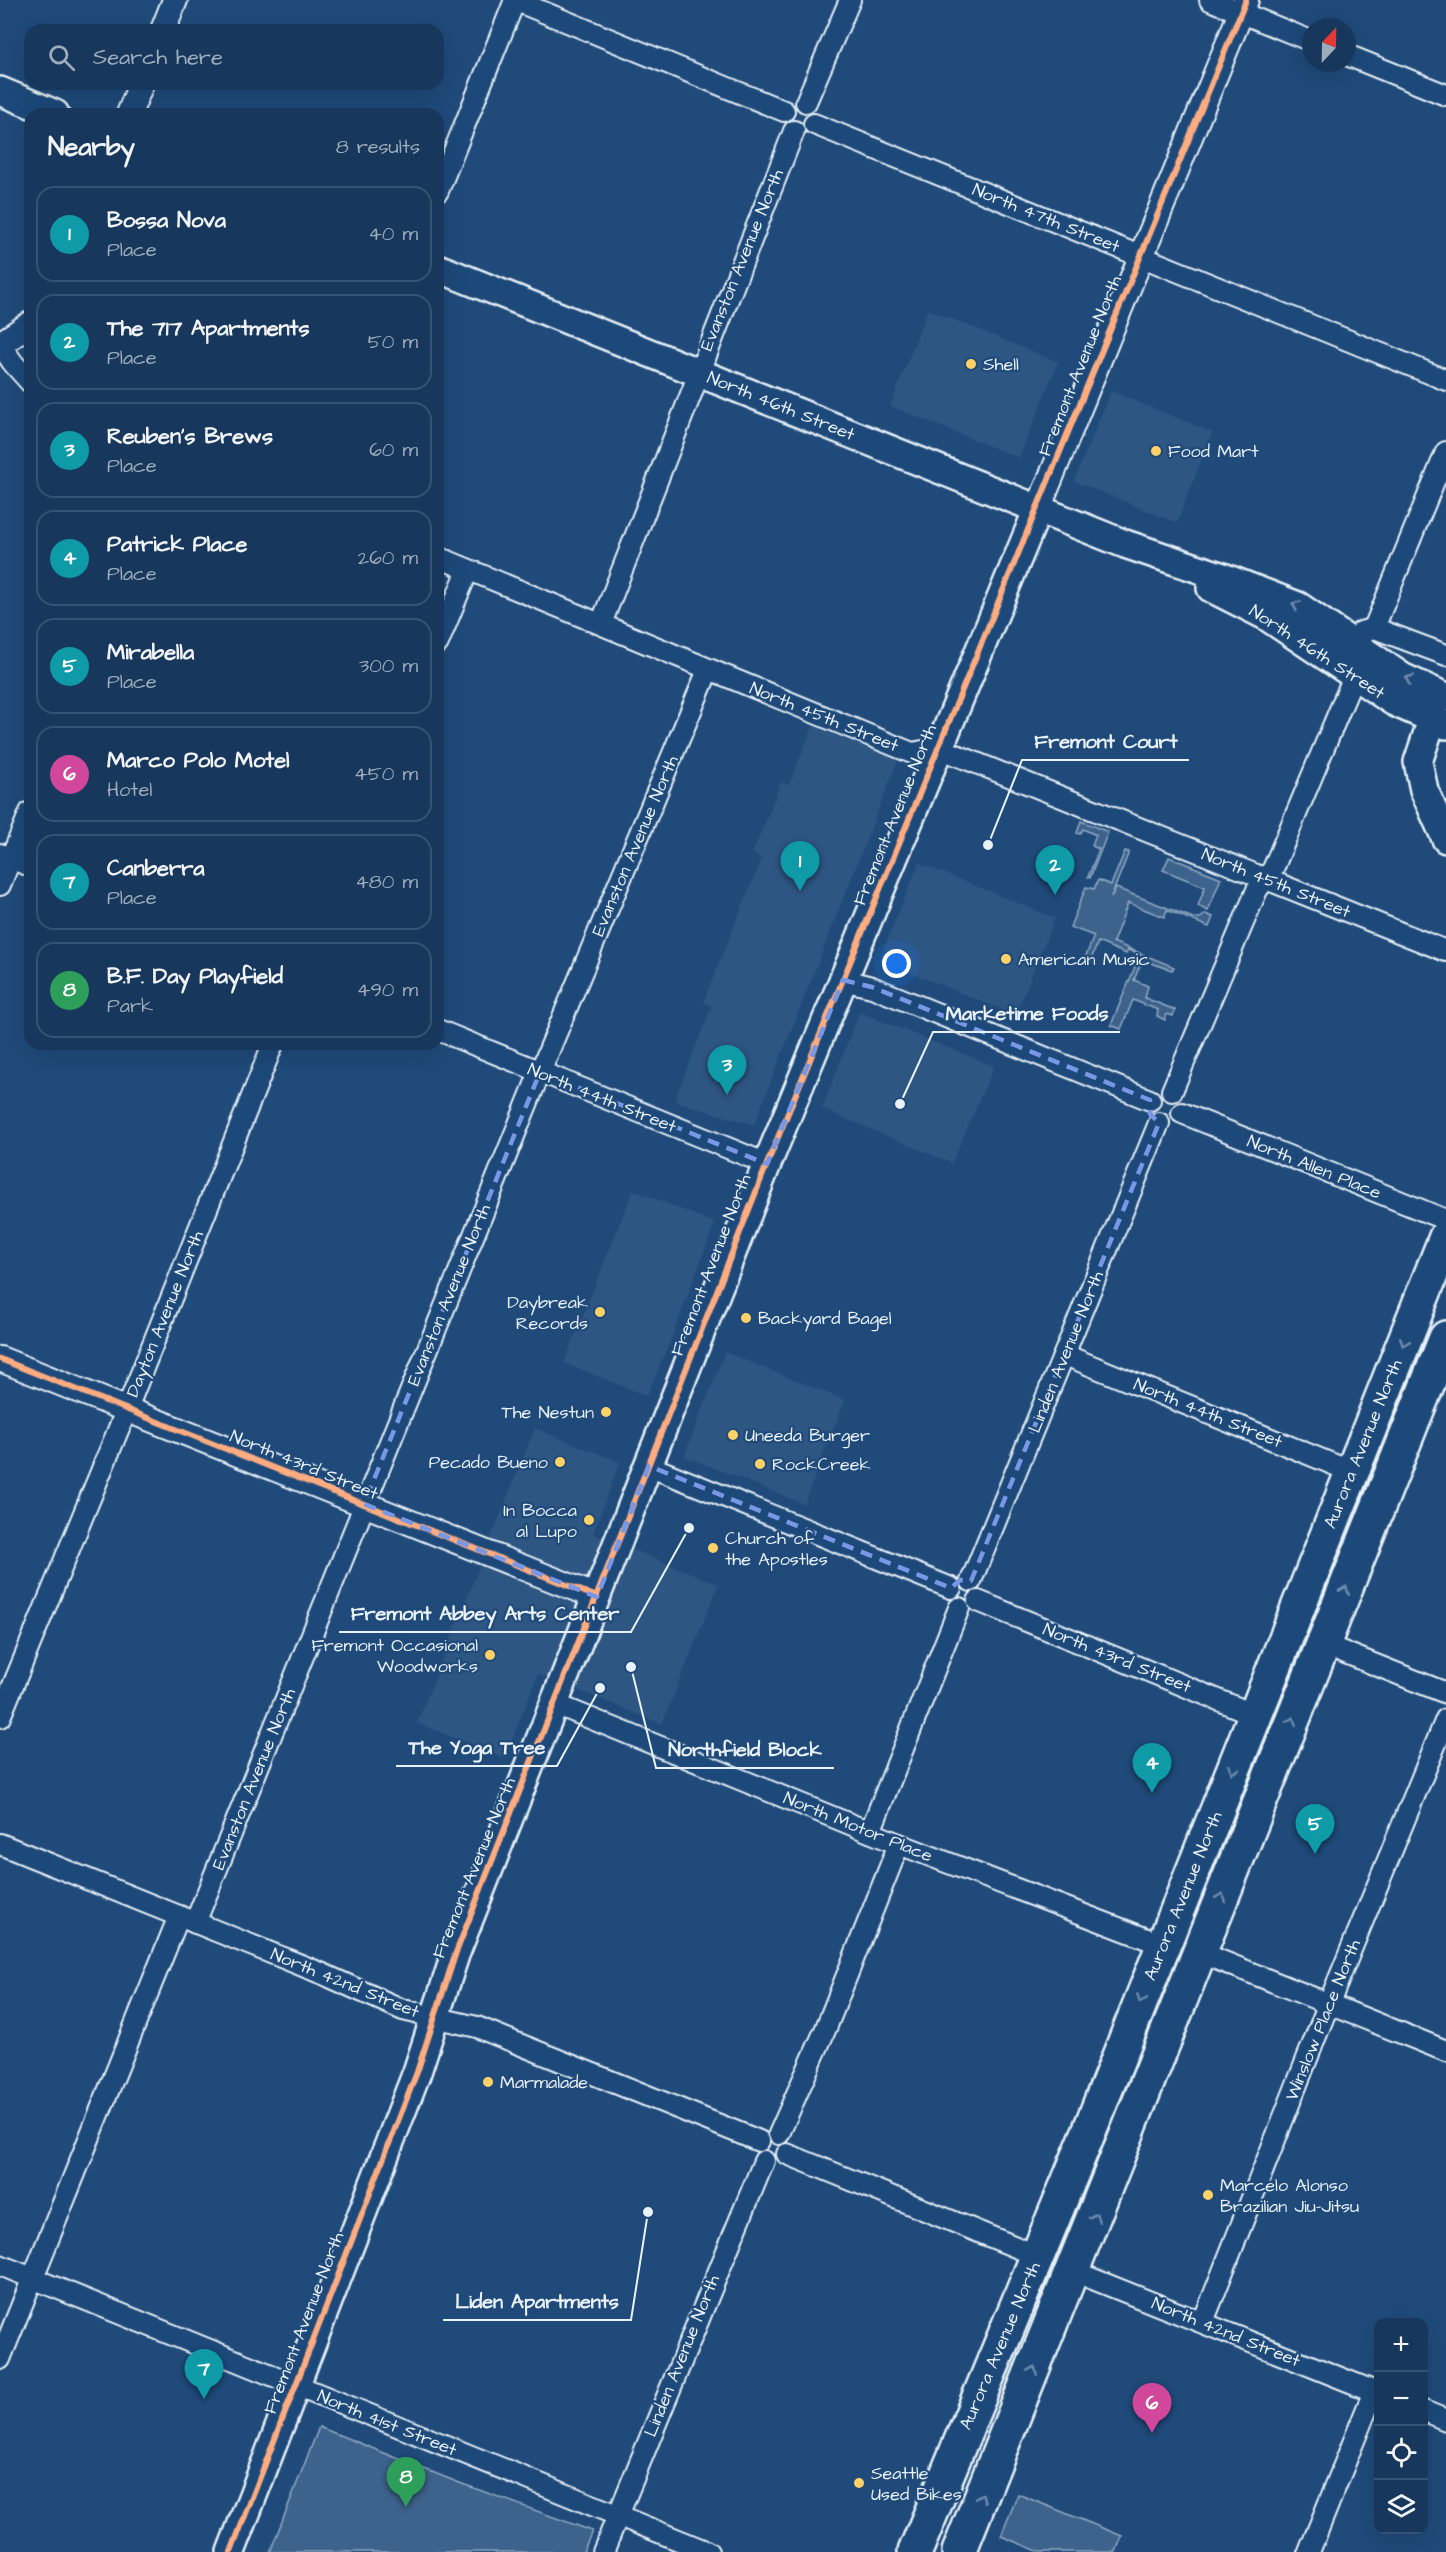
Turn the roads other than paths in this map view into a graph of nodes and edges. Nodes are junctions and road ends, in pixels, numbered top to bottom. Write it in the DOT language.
graph roads {
  1 [pos="176,0"];
  2 [pos="515,0"];
  3 [pos="850,0"];
  4 [pos="1210,0"];
  5 [pos="1244,6"];
  6 [pos="166,24"];
  7 [pos="1302,36"];
  8 [pos="1356,59"];
  9 [pos="139,90"];
  10 [pos="0,92"];
  11 [pos="1446,95"];
  12 [pos="806,102"];
  13 [pos="40,108"];
  14 [pos="131,108"];
  15 [pos="784,111"];
  16 [pos="814,124"];
  17 [pos="794,131"];
  18 [pos="444,176"];
  19 [pos="1141,257"];
  20 [pos="444,270"];
  21 [pos="24,328"];
  22 [pos="0,344"];
  23 [pos="698,373"];
  24 [pos="24,374"];
  25 [pos="1446,380"];
  26 [pos="1446,452"];
  27 [pos="1038,509"];
  28 [pos="1125,544"];
  29 [pos="444,560"];
  30 [pos="468,570"];
  31 [pos="601,624"];
  32 [pos="444,628"];
  33 [pos="1374,628"];
  34 [pos="1343,638"];
  35 [pos="1446,655"];
  36 [pos="708,670"];
  37 [pos="1353,676"];
  38 [pos="1446,697"];
  39 [pos="1441,719"];
  40 [pos="939,748"];
  41 [pos="24,823"];
  42 [pos="1446,839"];
  43 [pos="6,856"];
  44 [pos="24,864"];
  45 [pos="1266,879"];
  46 [pos="0,885"];
  47 [pos="1446,951"];
  48 [pos="843,980"];
  49 [pos="444,1032"];
  50 [pos="271,1050"];
  51 [pos="540,1072"];
  52 [pos="1172,1091"];
  53 [pos="1150,1100"];
  54 [pos="1182,1113"];
  55 [pos="1159,1123"];
  56 [pos="767,1164"];
  57 [pos="1446,1220"];
  58 [pos="1446,1237"];
  59 [pos="1446,1338"];
  60 [pos="1065,1355"];
  61 [pos="0,1359"];
  62 [pos="126,1411"];
  63 [pos="649,1466"];
  64 [pos="1352,1472"];
  65 [pos="364,1504"];
  66 [pos="971,1581"];
  67 [pos="951,1588"];
  68 [pos="597,1597"];
  69 [pos="978,1601"];
  70 [pos="960,1608"];
  71 [pos="1323,1644"];
  72 [pos="1446,1694"];
  73 [pos="555,1704"];
  74 [pos="1255,1715"];
  75 [pos="0,1717"];
  76 [pos="1446,1719"];
  77 [pos="870,1832"];
  78 [pos="0,1844"];
  79 [pos="900,1844"];
  80 [pos="187,1920"];
  81 [pos="1163,1945"];
  82 [pos="1199,1952"];
  83 [pos="1329,2003"];
  84 [pos="435,2017"];
  85 [pos="1446,2051"];
  86 [pos="779,2134"];
  87 [pos="759,2141"];
  88 [pos="787,2154"];
  89 [pos="764,2161"];
  90 [pos="1038,2256"];
  91 [pos="0,2265"];
  92 [pos="1073,2271"];
  93 [pos="33,2277"];
  94 [pos="1203,2322"];
  95 [pos="0,2359"];
  96 [pos="296,2385"];
  97 [pos="1374,2391"];
  98 [pos="1374,2397"];
  99 [pos="1428,2412"];
  100 [pos="1445,2415"];
  101 [pos="618,2516"];
  102 [pos="231,2552"];
  103 [pos="603,2552"];
  104 [pos="708,2552"];
  105 [pos="915,2552"];
  106 [pos="959,2552"];
  107 [pos="1309,2552"];
  1 -- 6 [label="street"];
  2 -- 15 [label="street"];
  2 -- 18 [label="street"];
  3 -- 12 [label="street"];
  4 -- 5 [label="street"];
  5 -- 7 [label="street"];
  5 -- 19 [label="street, Fremont Avenue North"];
  8 -- 11 [label="street"];
  9 -- 14 [label="street"];
  10 -- 13 [label="main road"];
  12 -- 15 [label="street"];
  12 -- 16 [label="street"];
  15 -- 17 [label="street"];
  16 -- 17 [label="street"];
  16 -- 19 [label="street, North 47th Street"];
  17 -- 23 [label="street, Evanston Avenue North"];
  19 -- 25 [label="street, North 47th Street"];
  19 -- 27 [label="street, Fremont Avenue North"];
  20 -- 23 [label="main road, North 46th Street"];
  21 -- 22 [label="street"];
  22 -- 24 [label="street"];
  23 -- 27 [label="main road, North 46th Street"];
  23 -- 31 [label="street, Evanston Avenue North"];
  26 -- 33 [label="street"];
  27 -- 28 [label="main road, North 46th Street"];
  27 -- 40 [label="main road, Fremont Avenue North"];
  34 -- 28 [label="main road, North 46th Street, one-way"];
  28 -- 37 [label="main road, North 46th Street"];
  29 -- 30 [label="street, North 45th Street"];
  30 -- 31 [label="street, North 45th Street"];
  30 -- 32 [label="street"];
  31 -- 36 [label="street, North 45th Street"];
  33 -- 34 [label="street, North 46th Street"];
  33 -- 35 [label="street"];
  38 -- 34 [label="main road, North 46th Street, one-way"];
  36 -- 40 [label="street, North 45th Street"];
  36 -- 51 [label="street, Evanston Avenue North"];
  37 -- 39 [label="main road, North 46th Street"];
  37 -- 45 [label="street"];
  39 -- 42 [label="main road"];
  40 -- 45 [label="street, North 45th Street"];
  40 -- 48 [label="main road, Fremont Avenue North"];
  41 -- 43 [label="street"];
  43 -- 44 [label="street"];
  43 -- 46 [label="street"];
  45 -- 47 [label="street, North 45th Street"];
  45 -- 52 [label="street"];
  48 -- 53 [label="street"];
  48 -- 56 [label="main road, Fremont Avenue North"];
  49 -- 51 [label="street, North 44th Street"];
  50 -- 62 [label="street, Dayton Avenue North"];
  51 -- 56 [label="street, North 44th Street"];
  51 -- 65 [label="street, Evanston Avenue North"];
  52 -- 53 [label="street"];
  52 -- 54 [label="street"];
  53 -- 55 [label="street"];
  54 -- 55 [label="street"];
  54 -- 57 [label="street, North Allen Place"];
  55 -- 60 [label="street, Linden Avenue North"];
  56 -- 63 [label="main road, Fremont Avenue North"];
  58 -- 64 [label="highway, Aurora Avenue North, one-way"];
  71 -- 59 [label="highway, Aurora Avenue North, one-way"];
  60 -- 64 [label="street, North 44th Street"];
  60 -- 66 [label="street, Linden Avenue North"];
  61 -- 62 [label="street, North 43rd Street"];
  62 -- 65 [label="street, North 43rd Street"];
  62 -- 75 [label="street, Dayton Avenue North"];
  63 -- 67 [label="street"];
  63 -- 68 [label="main road, Fremont Avenue North"];
  64 -- 74 [label="highway, Aurora Avenue North"];
  65 -- 68 [label="street, North 43rd Street"];
  65 -- 80 [label="street, Evanston Avenue North"];
  66 -- 67 [label="street"];
  66 -- 69 [label="street"];
  67 -- 70 [label="street"];
  68 -- 73 [label="main road, Fremont Avenue North"];
  69 -- 70 [label="street"];
  69 -- 74 [label="street, North 43rd Street"];
  70 -- 77 [label="street"];
  71 -- 72 [label="street"];
  82 -- 71 [label="highway, Aurora Avenue North, one-way"];
  73 -- 77 [label="street, North Motor Place"];
  73 -- 84 [label="main road, Fremont Avenue North"];
  74 -- 81 [label="highway, Aurora Avenue North, one-way"];
  76 -- 83 [label="street, Winslow Place North"];
  77 -- 79 [label="street, North Motor Place"];
  78 -- 80 [label="street, North 42nd Street"];
  79 -- 81 [label="street, North Motor Place"];
  79 -- 86 [label="street"];
  80 -- 84 [label="street, North 42nd Street"];
  80 -- 93 [label="street, Evanston Avenue North"];
  81 -- 90 [label="highway, Aurora Avenue North, one-way"];
  82 -- 83 [label="street"];
  92 -- 82 [label="highway, Aurora Avenue North, one-way"];
  83 -- 85 [label="street"];
  83 -- 94 [label="street, Winslow Place North"];
  84 -- 87 [label="street, North 42nd Street"];
  84 -- 96 [label="main road, Fremont Avenue North"];
  86 -- 87 [label="street"];
  86 -- 88 [label="street"];
  87 -- 89 [label="street"];
  88 -- 89 [label="street"];
  88 -- 90 [label="street"];
  89 -- 101 [label="street, Linden Avenue North"];
  90 -- 105 [label="highway, Aurora Avenue North"];
  91 -- 93 [label="street, North 41st Street"];
  92 -- 94 [label="street, North 42nd Street"];
  106 -- 92 [label="highway, Aurora Avenue North, one-way"];
  93 -- 95 [label="street, Evanston Avenue North"];
  93 -- 96 [label="street, North 41st Street"];
  94 -- 97 [label="street, North 42nd Street"];
  96 -- 101 [label="street, North 41st Street"];
  96 -- 102 [label="main road, Fremont Avenue North"];
  98 -- 107 [label="street"];
  99 -- 100 [label="street"];
  101 -- 103 [label="street, Linden Avenue North"];
  101 -- 104 [label="street, North 41st Street"];
}
